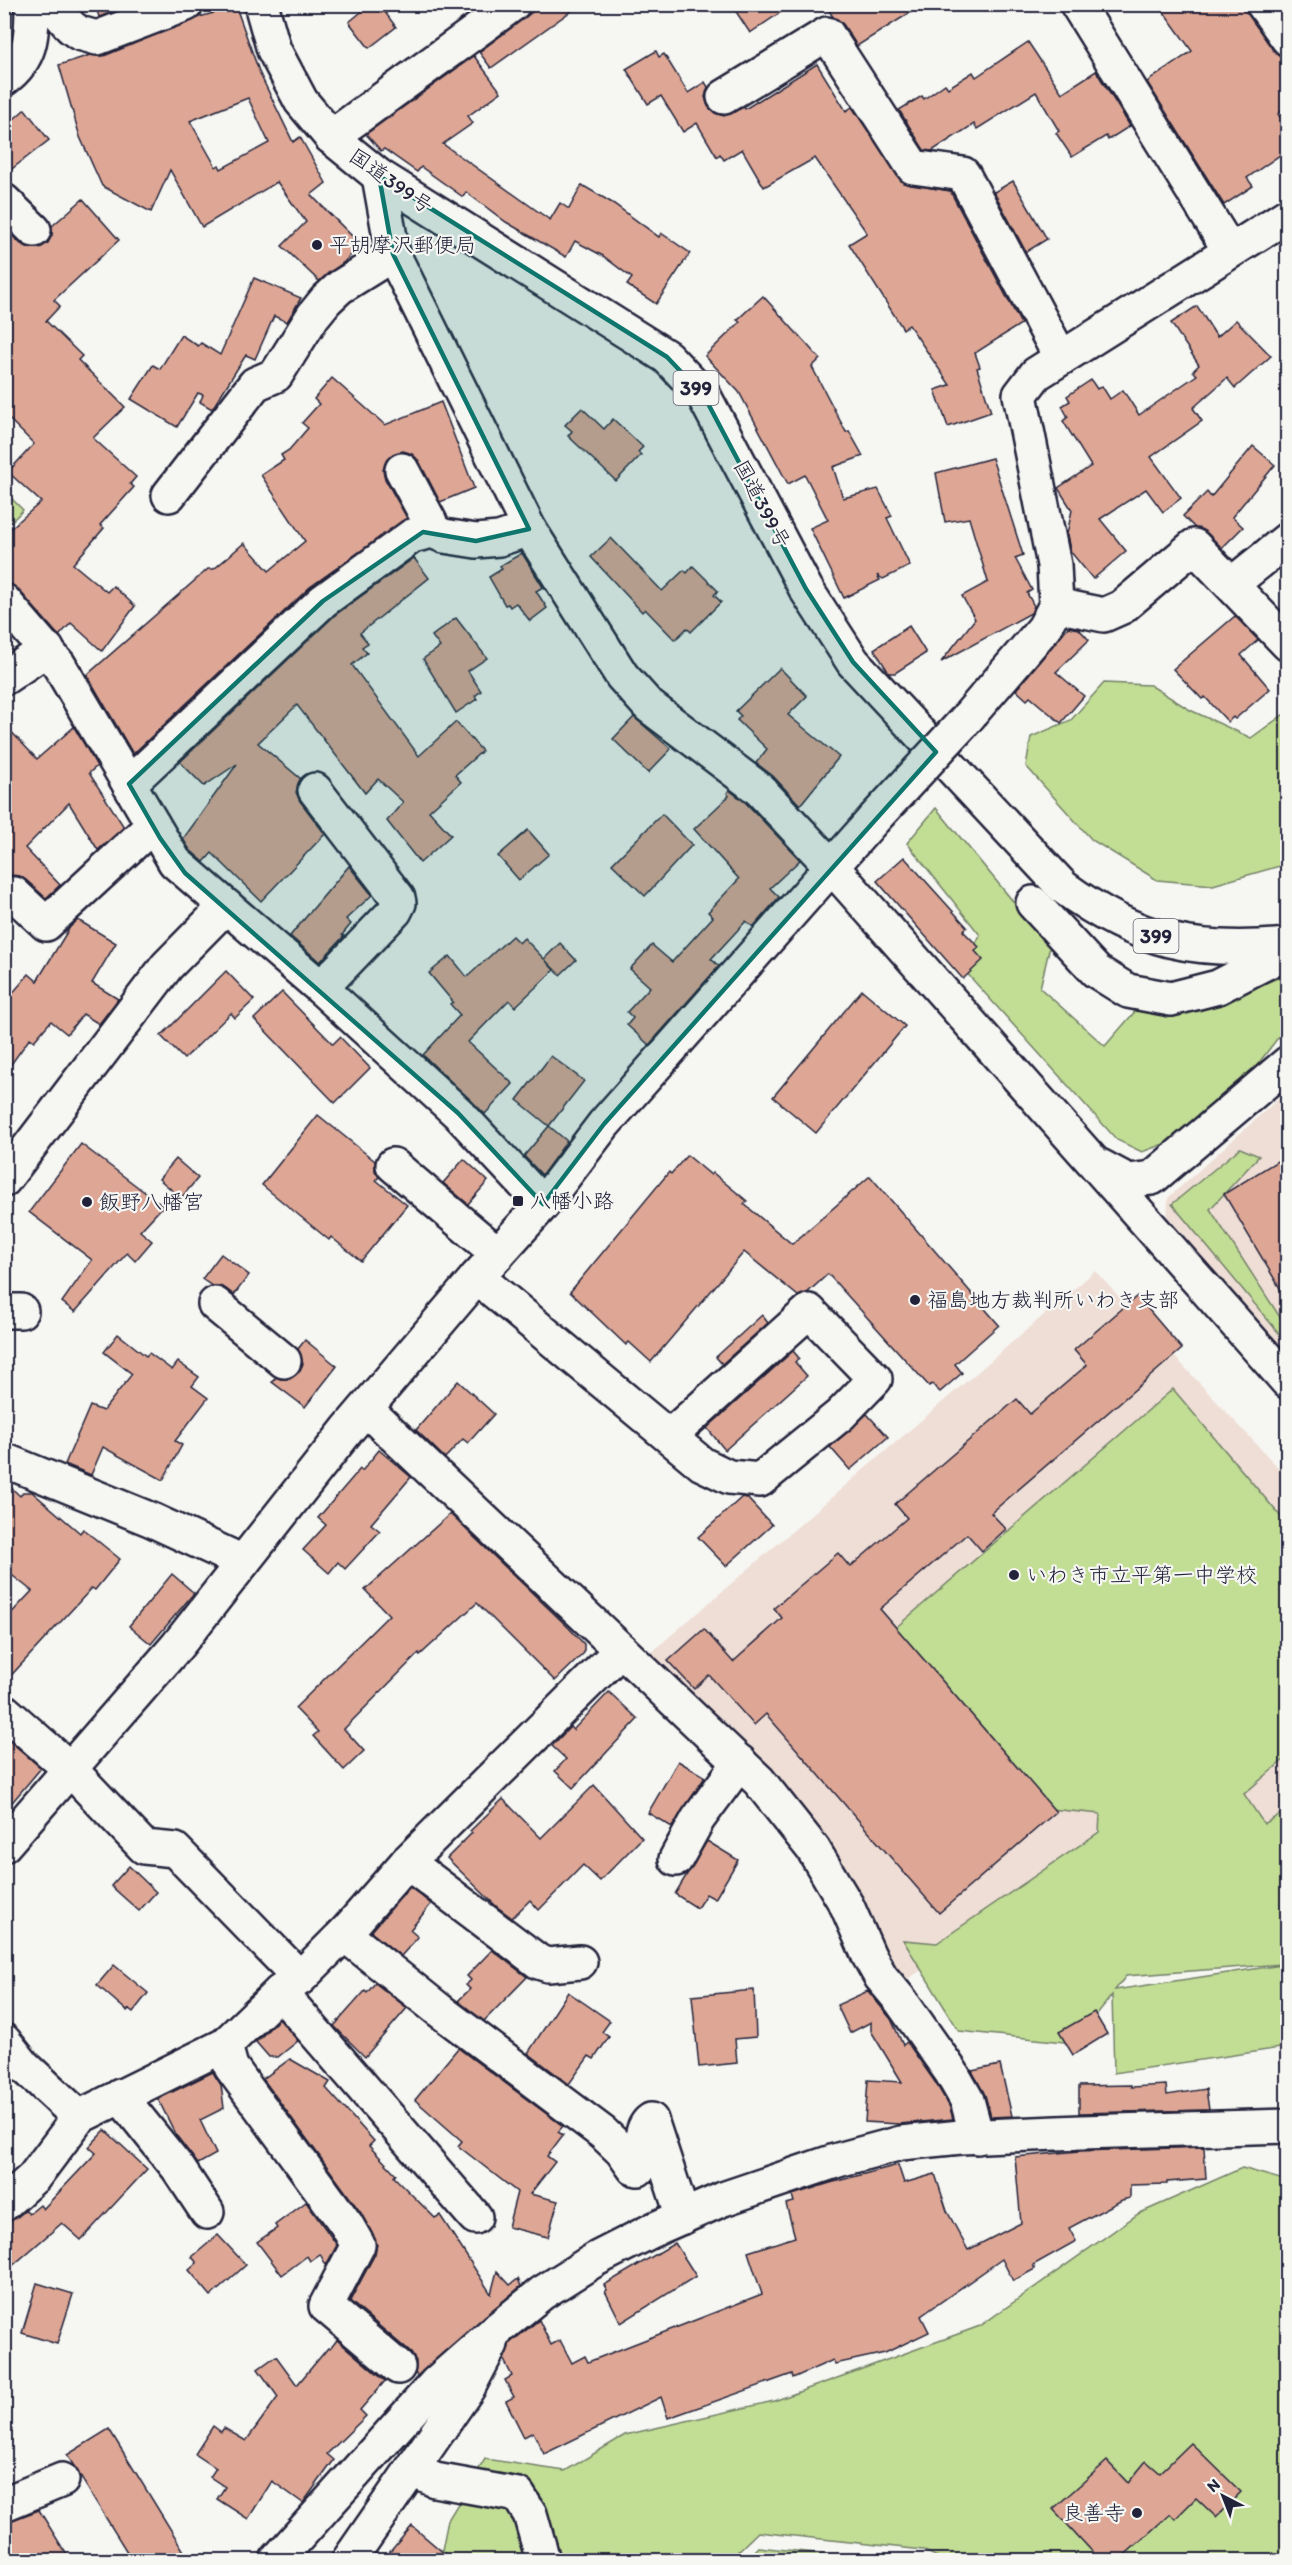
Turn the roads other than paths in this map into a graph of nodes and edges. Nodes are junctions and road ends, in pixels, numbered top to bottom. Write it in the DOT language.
graph roads {
  1 [pos="32,4"];
  2 [pos="56,4"];
  3 [pos="186,4"];
  4 [pos="261,4"];
  5 [pos="513,4"];
  6 [pos="1077,4"];
  7 [pos="1263,4"];
  8 [pos="1287,39"];
  9 [pos="4,79"];
  10 [pos="724,97"];
  11 [pos="331,137"];
  12 [pos="379,176"];
  13 [pos="4,201"];
  14 [pos="1287,215"];
  15 [pos="34,230"];
  16 [pos="1230,251"];
  17 [pos="393,254"];
  18 [pos="1061,358"];
  19 [pos="402,470"];
  20 [pos="169,495"];
  21 [pos="529,529"];
  22 [pos="432,531"];
  23 [pos="1287,539"];
  24 [pos="1232,584"];
  25 [pos="4,601"];
  26 [pos="1056,605"];
  27 [pos="1287,644"];
  28 [pos="47,649"];
  29 [pos="4,678"];
  30 [pos="129,784"];
  31 [pos="315,790"];
  32 [pos="153,825"];
  33 [pos="832,867"];
  34 [pos="4,895"];
  35 [pos="1034,903"];
  36 [pos="226,906"];
  37 [pos="1287,945"];
  38 [pos="1287,951"];
  39 [pos="321,988"];
  40 [pos="1287,1063"];
  41 [pos="1093,1162"];
  42 [pos="393,1165"];
  43 [pos="4,1180"];
  44 [pos="543,1204"];
  45 [pos="487,1265"];
  46 [pos="215,1304"];
  47 [pos="284,1361"];
  48 [pos="1287,1382"];
  49 [pos="366,1409"];
  50 [pos="670,1436"];
  51 [pos="4,1460"];
  52 [pos="243,1562"];
  53 [pos="621,1650"];
  54 [pos="4,1711"];
  55 [pos="740,1762"];
  56 [pos="70,1769"];
  57 [pos="4,1845"];
  58 [pos="676,1859"];
  59 [pos="407,1862"];
  60 [pos="344,1934"];
  61 [pos="580,1962"];
  62 [pos="290,1985"];
  63 [pos="4,2041"];
  64 [pos="225,2045"];
  65 [pos="120,2096"];
  66 [pos="79,2117"];
  67 [pos="1287,2126"];
  68 [pos="977,2137"];
  69 [pos="4,2204"];
  70 [pos="207,2212"];
  71 [pos="475,2217"];
  72 [pos="683,2217"];
  73 [pos="500,2326"];
  74 [pos="398,2367"];
  75 [pos="412,2470"];
  76 [pos="62,2480"];
  77 [pos="4,2504"];
  78 [pos="277,2560"];
  79 [pos="350,2560"];
  80 [pos="543,2560"];
  1 -- 9 [label="main road"];
  2 -- 3 [label="main road"];
  4 -- 11 [label="main road, 国道399号 / 399"];
  5 -- 11 [label="main road"];
  6 -- 16 [label="main road"];
  7 -- 8 [label="main road"];
  10 -- 18 [label="main road"];
  11 -- 12 [label="main road, 国道399号 / 399"];
  12 -- 17 [label="main road"];
  12 -- 37 [label="main road, 国道399号 / 399"];
  13 -- 15 [label="main road"];
  14 -- 16 [label="main road"];
  16 -- 18 [label="main road"];
  17 -- 20 [label="main road"];
  17 -- 21 [label="main road"];
  18 -- 26 [label="main road"];
  19 -- 22 [label="main road"];
  21 -- 22 [label="main road"];
  21 -- 33 [label="main road"];
  22 -- 30 [label="main road"];
  23 -- 24 [label="main road"];
  24 -- 26 [label="main road"];
  24 -- 27 [label="main road"];
  25 -- 28 [label="main road"];
  26 -- 33 [label="main road, bridge"];
  28 -- 29 [label="main road"];
  28 -- 30 [label="main road"];
  30 -- 32 [label="main road"];
  31 -- 39 [label="main road"];
  32 -- 34 [label="main road"];
  32 -- 36 [label="main road"];
  33 -- 41 [label="main road"];
  33 -- 44 [label="main road"];
  35 -- 38 [label="main road"];
  36 -- 39 [label="main road"];
  36 -- 43 [label="main road"];
  39 -- 44 [label="main road"];
  40 -- 41 [label="main road"];
  41 -- 48 [label="main road"];
  42 -- 45 [label="main road"];
  44 -- 45 [label="main road"];
  45 -- 49 [label="main road"];
  45 -- 50 [label="main road"];
  46 -- 47 [label="main road"];
  49 -- 52 [label="main road"];
  49 -- 53 [label="main road"];
  50 -- 50 [label="main road"];
  51 -- 52 [label="main road"];
  52 -- 56 [label="main road"];
  53 -- 55 [label="main road"];
  53 -- 59 [label="main road"];
  54 -- 56 [label="main road"];
  55 -- 58 [label="main road"];
  55 -- 68 [label="main road"];
  56 -- 57 [label="main road"];
  56 -- 62 [label="main road"];
  59 -- 60 [label="main road"];
  59 -- 61 [label="main road"];
  60 -- 62 [label="main road"];
  60 -- 72 [label="main road"];
  62 -- 64 [label="main road"];
  62 -- 71 [label="main road"];
  63 -- 66 [label="main road"];
  64 -- 65 [label="main road"];
  64 -- 74 [label="main road"];
  65 -- 66 [label="main road"];
  65 -- 70 [label="main road"];
  66 -- 69 [label="main road"];
  67 -- 68 [label="main road"];
  68 -- 72 [label="main road"];
  72 -- 73 [label="main road"];
  73 -- 75 [label="main road"];
  73 -- 78 [label="main road"];
  75 -- 79 [label="main road"];
  75 -- 80 [label="main road"];
  76 -- 77 [label="main road"];
}
